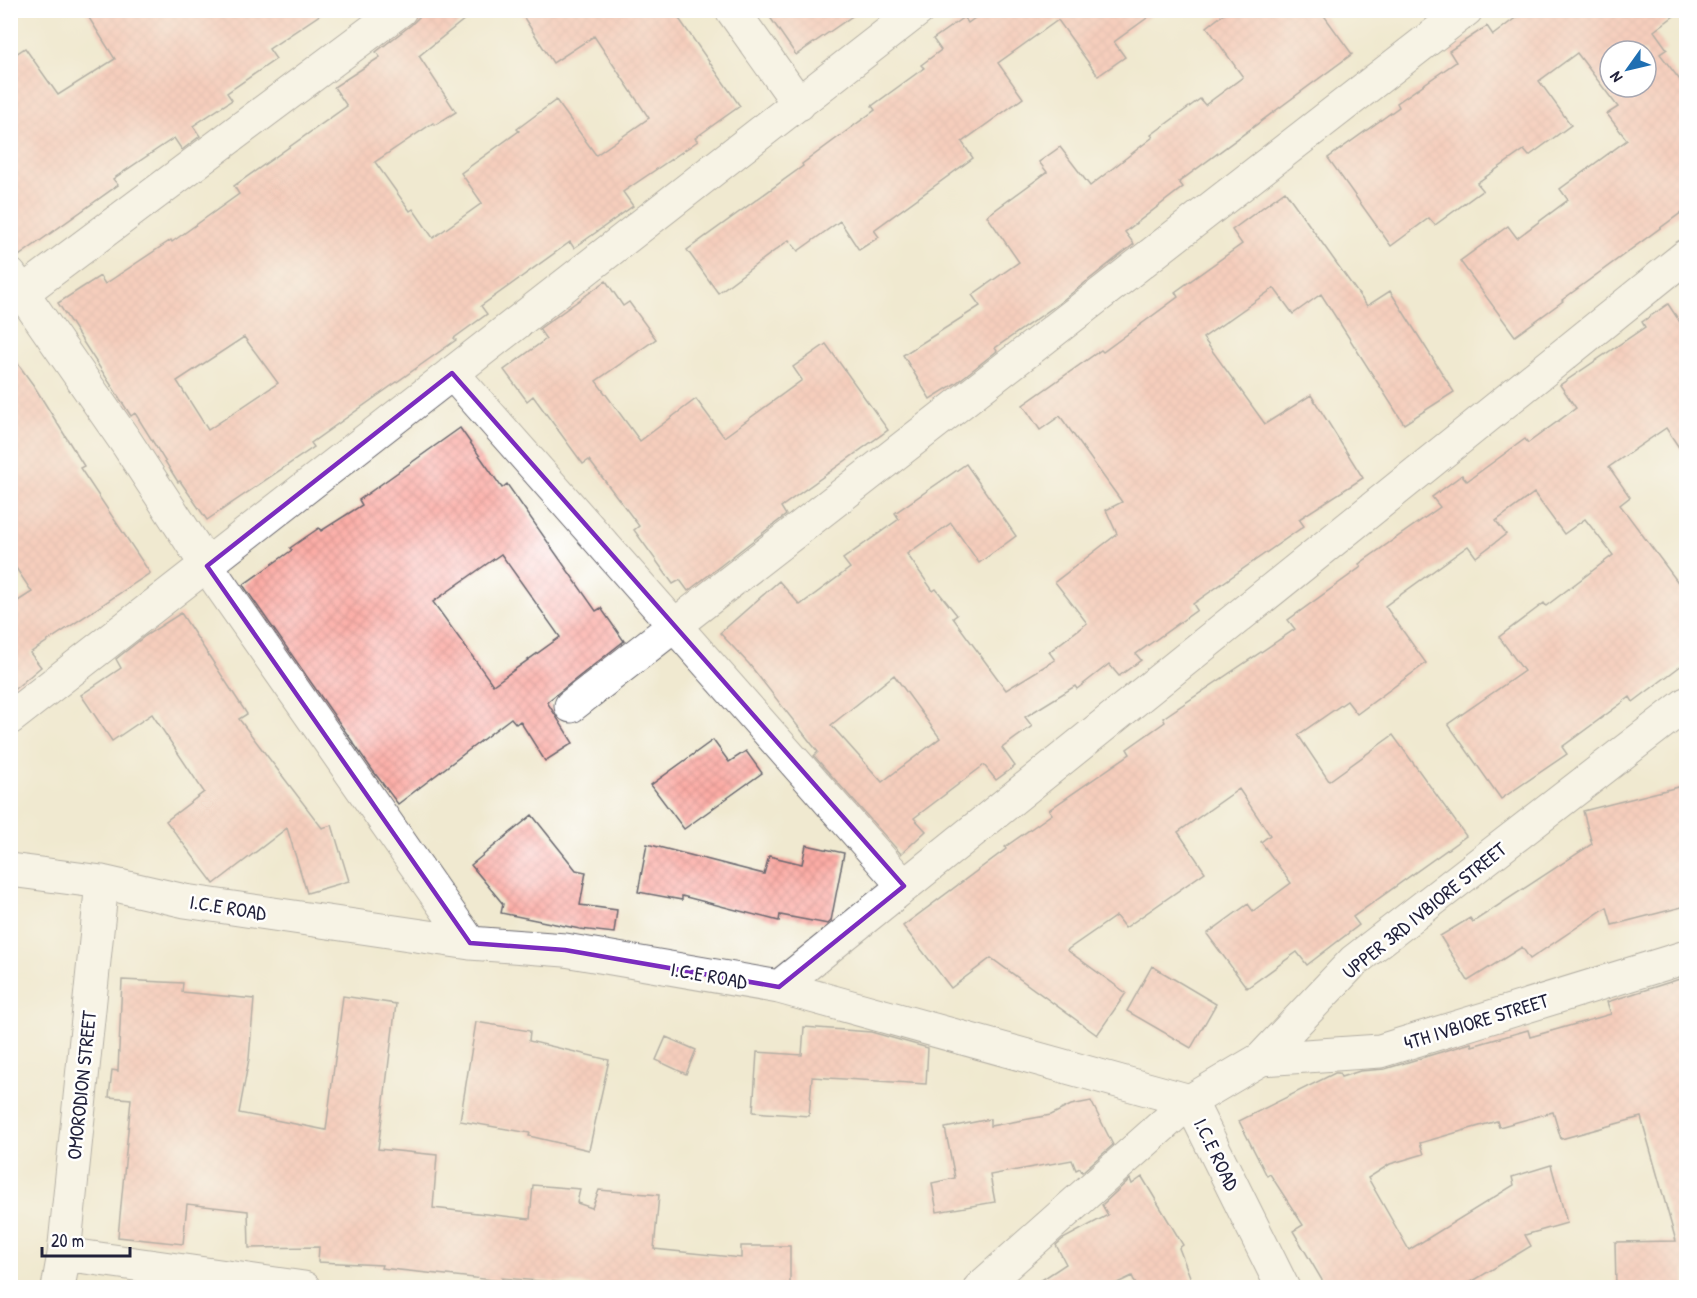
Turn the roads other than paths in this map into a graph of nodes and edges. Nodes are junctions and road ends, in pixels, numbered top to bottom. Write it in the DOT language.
graph roads {
  1 [pos="400,10"];
  2 [pos="732,10"];
  3 [pos="918,10"];
  4 [pos="1466,10"];
  5 [pos="799,104"];
  6 [pos="1686,256"];
  7 [pos="17,283"];
  8 [pos="452,373"];
  9 [pos="207,566"];
  10 [pos="675,626"];
  11 [pos="1686,704"];
  12 [pos="571,706"];
  13 [pos="10,718"];
  14 [pos="10,870"];
  15 [pos="102,882"];
  16 [pos="904,886"];
  17 [pos="470,943"];
  18 [pos="1686,957"];
  19 [pos="779,987"];
  20 [pos="1261,1059"];
  21 [pos="1190,1101"];
  22 [pos="64,1254"];
  23 [pos="58,1287"];
  24 [pos="304,1287"];
  25 [pos="980,1287"];
  26 [pos="1283,1287"];
  1 -- 7 [label="street"];
  2 -- 5 [label="street"];
  3 -- 5 [label="street"];
  4 -- 10 [label="street"];
  5 -- 8 [label="street"];
  6 -- 16 [label="street"];
  7 -- 9 [label="street"];
  8 -- 9 [label="street"];
  8 -- 10 [label="street"];
  9 -- 13 [label="street"];
  9 -- 17 [label="street"];
  10 -- 12 [label="street"];
  10 -- 16 [label="street"];
  11 -- 20 [label="street, UPPER 3RD IVBIORE STREET"];
  14 -- 15 [label="street, I.C.E ROAD"];
  15 -- 17 [label="street, I.C.E ROAD"];
  15 -- 22 [label="street, OMORODION STREET"];
  16 -- 19 [label="street"];
  17 -- 19 [label="street, I.C.E ROAD"];
  18 -- 20 [label="street, 4TH IVBIORE STREET"];
  19 -- 21 [label="street, I.C.E ROAD"];
  20 -- 21 [label="street, UPPER 3RD IVBIORE STREET"];
  21 -- 25 [label="street, UPPER 3RD IVBIORE STREET"];
  21 -- 26 [label="street, I.C.E ROAD"];
  22 -- 23 [label="street, OMORODION STREET"];
  22 -- 24 [label="street"];
}
